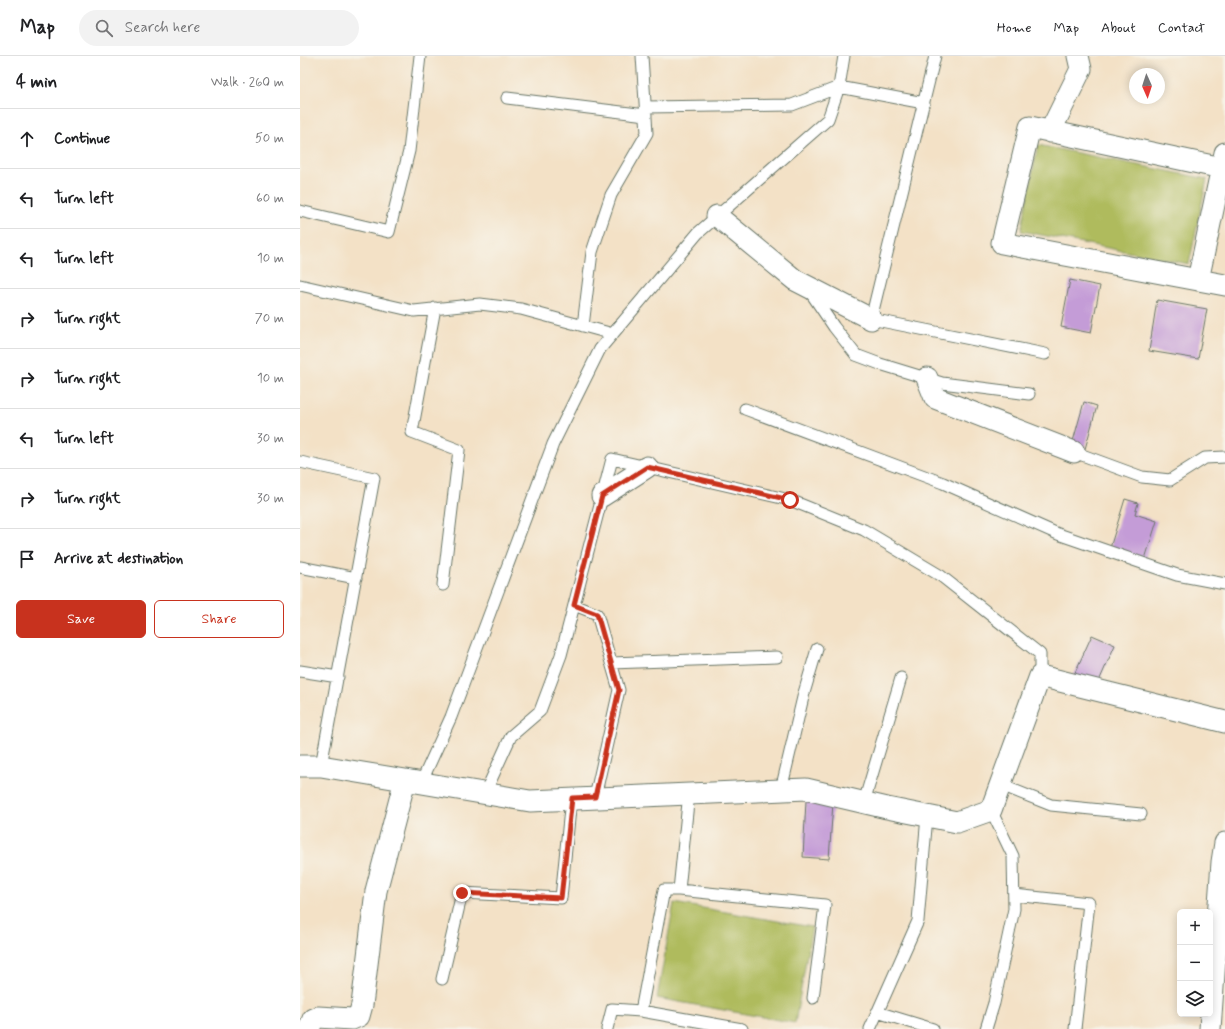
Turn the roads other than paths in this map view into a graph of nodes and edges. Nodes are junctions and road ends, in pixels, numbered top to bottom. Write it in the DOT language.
graph roads {
  1 [pos="420,56"];
  2 [pos="642,56"];
  3 [pos="844,56"];
  4 [pos="935,56"];
  5 [pos="1078,56"];
  6 [pos="839,87"];
  7 [pos="507,98"];
  8 [pos="924,103"];
  9 [pos="646,111"];
  10 [pos="1050,132"];
  11 [pos="1223,160"];
  12 [pos="300,211"];
  13 [pos="717,216"];
  14 [pos="1198,280"];
  15 [pos="805,284"];
  16 [pos="300,285"];
  17 [pos="1225,285"];
  18 [pos="435,308"];
  19 [pos="872,318"];
  20 [pos="583,326"];
  21 [pos="613,334"];
  22 [pos="1045,354"];
  23 [pos="927,378"];
  24 [pos="1030,394"];
  25 [pos="745,409"];
  26 [pos="1074,452"];
  27 [pos="1225,457"];
  28 [pos="300,462"];
  29 [pos="647,467"];
  30 [pos="602,496"];
  31 [pos="300,567"];
  32 [pos="356,578"];
  33 [pos="1225,584"];
  34 [pos="443,585"];
  35 [pos="574,605"];
  36 [pos="817,649"];
  37 [pos="777,657"];
  38 [pos="611,663"];
  39 [pos="300,671"];
  40 [pos="1040,676"];
  41 [pos="338,677"];
  42 [pos="901,678"];
  43 [pos="1225,722"];
  44 [pos="300,766"];
  45 [pos="321,766"];
  46 [pos="413,781"];
  47 [pos="1001,785"];
  48 [pos="781,790"];
  49 [pos="485,793"];
  50 [pos="689,793"];
  51 [pos="595,797"];
  52 [pos="572,798"];
  53 [pos="864,802"];
  54 [pos="991,810"];
  55 [pos="1141,814"];
  56 [pos="927,816"];
  57 [pos="1224,856"];
  58 [pos="679,890"];
  59 [pos="1014,895"];
  60 [pos="442,979"];
  61 [pos="813,998"];
  62 [pos="640,1011"];
  63 [pos="877,1012"];
  64 [pos="358,1022"];
  65 [pos="306,1026"];
  66 [pos="607,1029"];
  67 [pos="742,1029"];
  68 [pos="870,1029"];
  69 [pos="933,1029"];
  70 [pos="986,1029"];
  71 [pos="1075,1029"];
  72 [pos="1210,1029"];
  1 -- 12 [label="lane"];
  2 -- 9 [label="lane"];
  3 -- 6 [label="lane"];
  4 -- 8 [label="lane"];
  5 -- 10 [label="street"];
  6 -- 8 [label="lane"];
  6 -- 9 [label="lane"];
  6 -- 13 [label="lane"];
  7 -- 9 [label="lane"];
  8 -- 19 [label="lane"];
  9 -- 20 [label="lane"];
  10 -- 11 [label="street"];
  10 -- 14 [label="street"];
  11 -- 14 [label="street"];
  13 -- 15 [label="street"];
  13 -- 21 [label="lane"];
  14 -- 17 [label="street"];
  15 -- 19 [label="street"];
  15 -- 23 [label="lane"];
  16 -- 18 [label="lane"];
  18 -- 20 [label="lane"];
  18 -- 34 [label="lane"];
  19 -- 22 [label="lane"];
  20 -- 21 [label="lane"];
  21 -- 46 [label="lane"];
  23 -- 24 [label="lane"];
  23 -- 26 [label="street"];
  25 -- 33 [label="lane"];
  26 -- 27 [label="lane"];
  28 -- 32 [label="lane"];
  29 -- 30 [label="street"];
  29 -- 40 [label="lane"];
  30 -- 35 [label="lane"];
  31 -- 32 [label="lane"];
  32 -- 41 [label="lane"];
  35 -- 38 [label="lane"];
  35 -- 49 [label="lane"];
  36 -- 48 [label="lane"];
  37 -- 38 [label="lane"];
  38 -- 51 [label="lane"];
  39 -- 41 [label="lane"];
  40 -- 43 [label="street"];
  40 -- 47 [label="street"];
  41 -- 45 [label="lane"];
  42 -- 53 [label="lane"];
  44 -- 45 [label="street"];
  45 -- 46 [label="street"];
  46 -- 49 [label="street"];
  46 -- 64 [label="street"];
  47 -- 54 [label="street"];
  47 -- 55 [label="lane"];
  48 -- 50 [label="street"];
  48 -- 53 [label="street"];
  49 -- 52 [label="street"];
  50 -- 51 [label="street"];
  50 -- 58 [label="lane"];
  51 -- 52 [label="street"];
  52 -- 60 [label="lane"];
  53 -- 56 [label="street"];
  54 -- 56 [label="street"];
  54 -- 59 [label="lane"];
  56 -- 63 [label="lane"];
  57 -- 72 [label="street"];
  58 -- 61 [label="lane"];
  58 -- 62 [label="lane"];
  59 -- 70 [label="lane"];
  59 -- 71 [label="lane"];
  62 -- 66 [label="lane"];
  62 -- 67 [label="lane"];
  63 -- 68 [label="lane"];
  63 -- 69 [label="lane"];
  64 -- 65 [label="street"];
}
